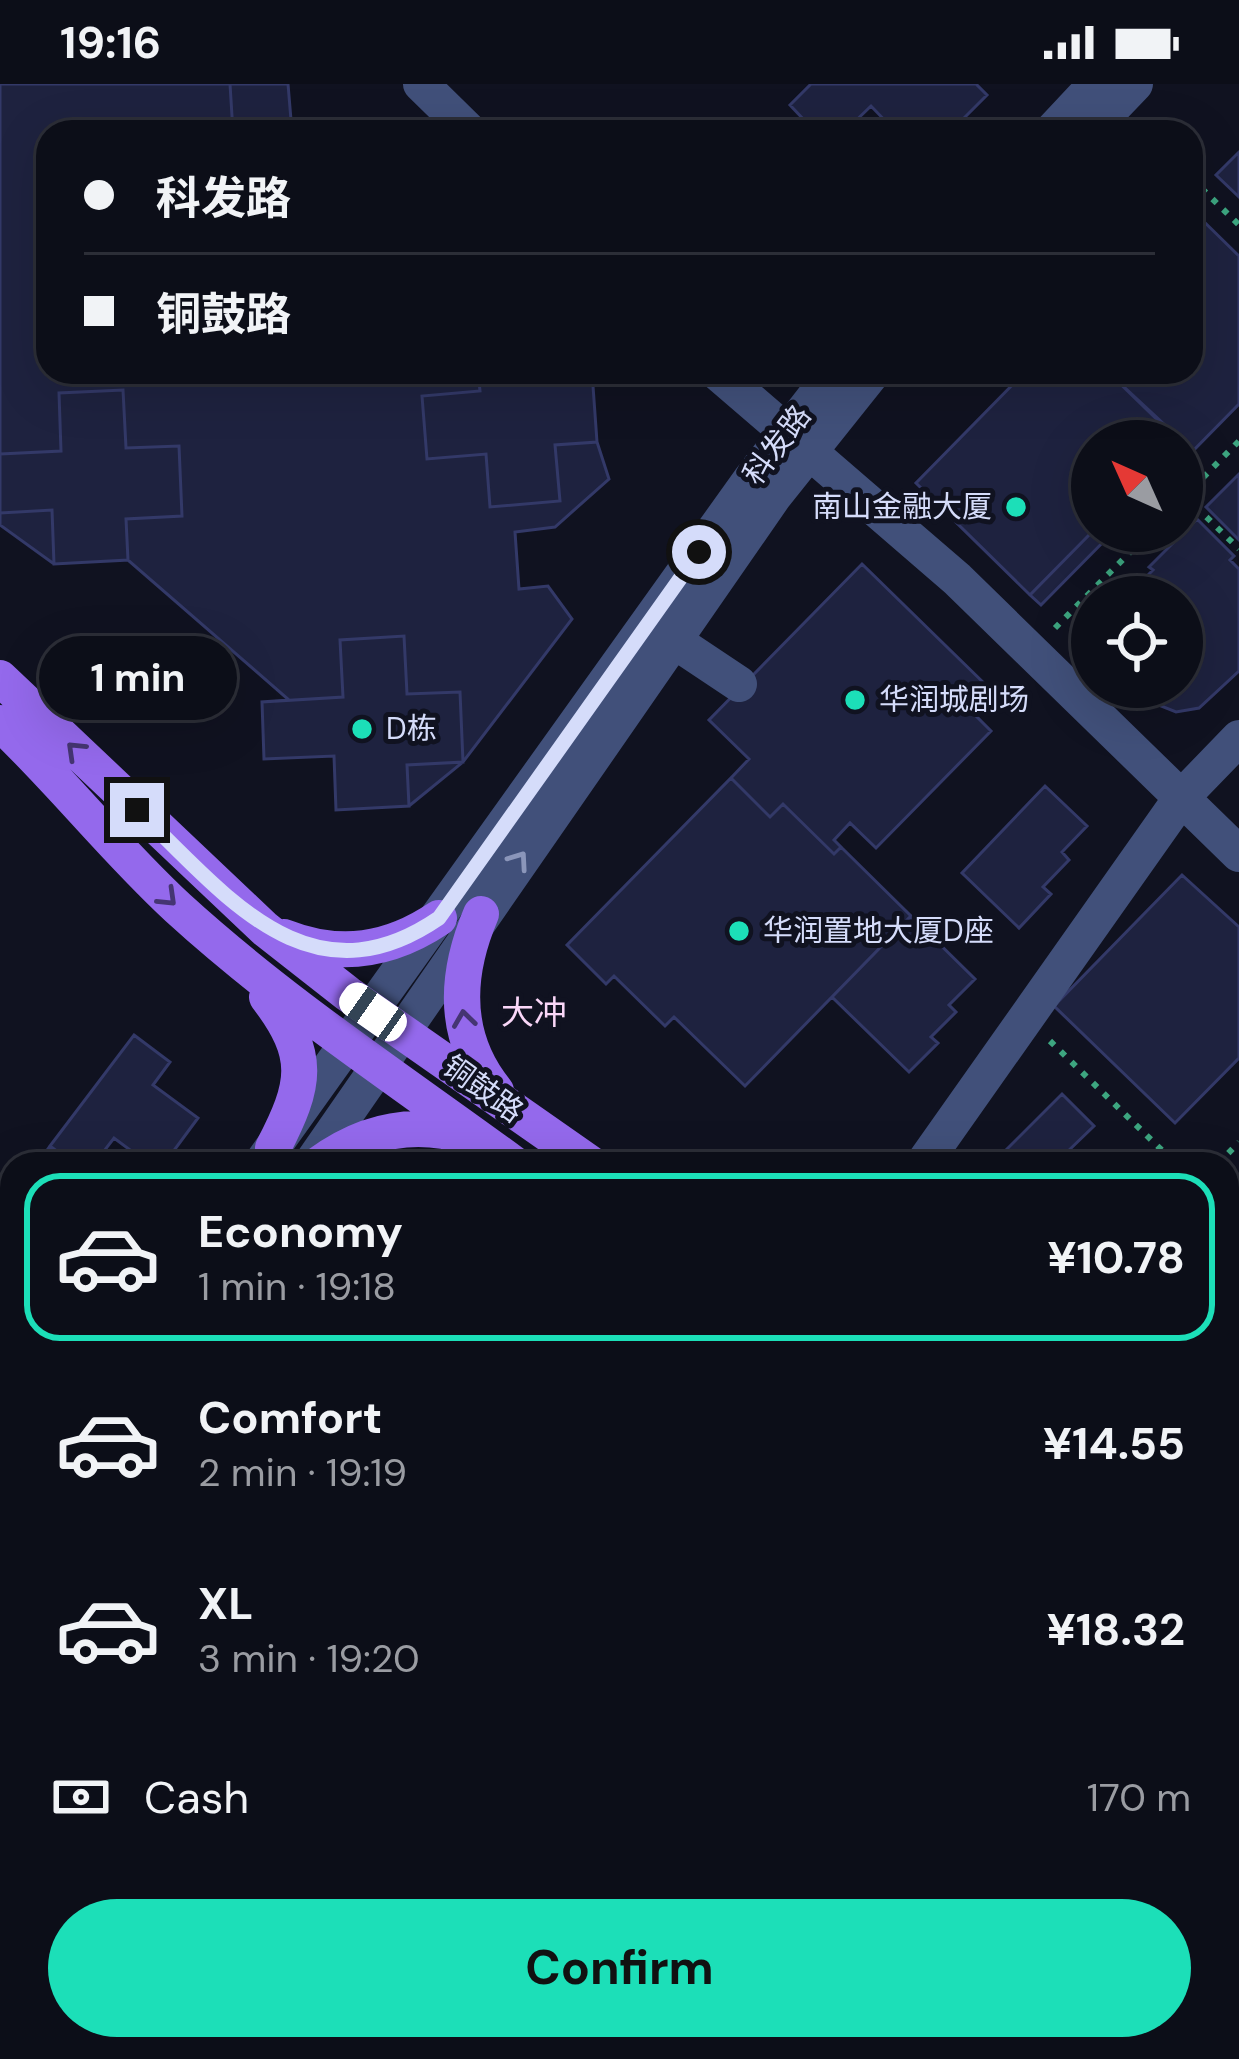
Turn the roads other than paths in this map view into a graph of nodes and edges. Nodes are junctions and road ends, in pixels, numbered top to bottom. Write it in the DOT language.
graph roads {
  1 [pos="421,84"];
  2 [pos="1096,84"];
  3 [pos="1135,84"];
  4 [pos="458,120"];
  5 [pos="1062,120"];
  6 [pos="1100,120"];
  7 [pos="731,384"];
  8 [pos="827,384"];
  9 [pos="860,384"];
  10 [pos="796,441"];
  11 [pos="673,640"];
  12 [pos="0,678"];
  13 [pos="739,684"];
  14 [pos="0,723"];
  15 [pos="1239,738"];
  16 [pos="1181,797"];
  17 [pos="1239,854"];
  18 [pos="481,914"];
  19 [pos="439,918"];
  20 [pos="265,929"];
  21 [pos="244,965"];
  22 [pos="387,1022"];
  23 [pos="364,1055"];
  24 [pos="514,1112"];
  25 [pos="483,1142"];
  26 [pos="269,1152"];
  27 [pos="271,1152"];
  28 [pos="320,1152"];
  29 [pos="337,1152"];
  30 [pos="497,1152"];
  31 [pos="573,1152"];
  32 [pos="932,1152"];
  1 -- 4 [label="street"];
  2 -- 5 [label="street"];
  3 -- 6 [label="street"];
  7 -- 10 [label="street"];
  8 -- 10 [label="street, 科发路"];
  9 -- 10 [label="street, 科发路"];
  10 -- 11 [label="street, 科发路"];
  10 -- 16 [label="street"];
  10 -- 19 [label="street, 科发路"];
  11 -- 13 [label="street"];
  18 -- 11 [label="street, 科发路, one-way"];
  20 -- 12 [label="main road, 铜鼓路, one-way"];
  14 -- 21 [label="main road, 铜鼓路, one-way"];
  15 -- 16 [label="street"];
  16 -- 17 [label="street"];
  16 -- 32 [label="street"];
  18 -- 22 [label="street, 科发路"];
  24 -- 18 [label="main road, one-way"];
  19 -- 20 [label="main road"];
  19 -- 22 [label="street, 科发路"];
  20 -- 22 [label="main road, 铜鼓路"];
  21 -- 23 [label="main road, 铜鼓路"];
  21 -- 26 [label="main road"];
  22 -- 23 [label="street, 科发路"];
  22 -- 24 [label="main road, 铜鼓路"];
  23 -- 25 [label="main road, 铜鼓路"];
  23 -- 27 [label="street, 科发路"];
  23 -- 28 [label="street, 科发路"];
  24 -- 31 [label="main road, 铜鼓路"];
  25 -- 29 [label="main road"];
  25 -- 30 [label="main road, 铜鼓路"];
}
